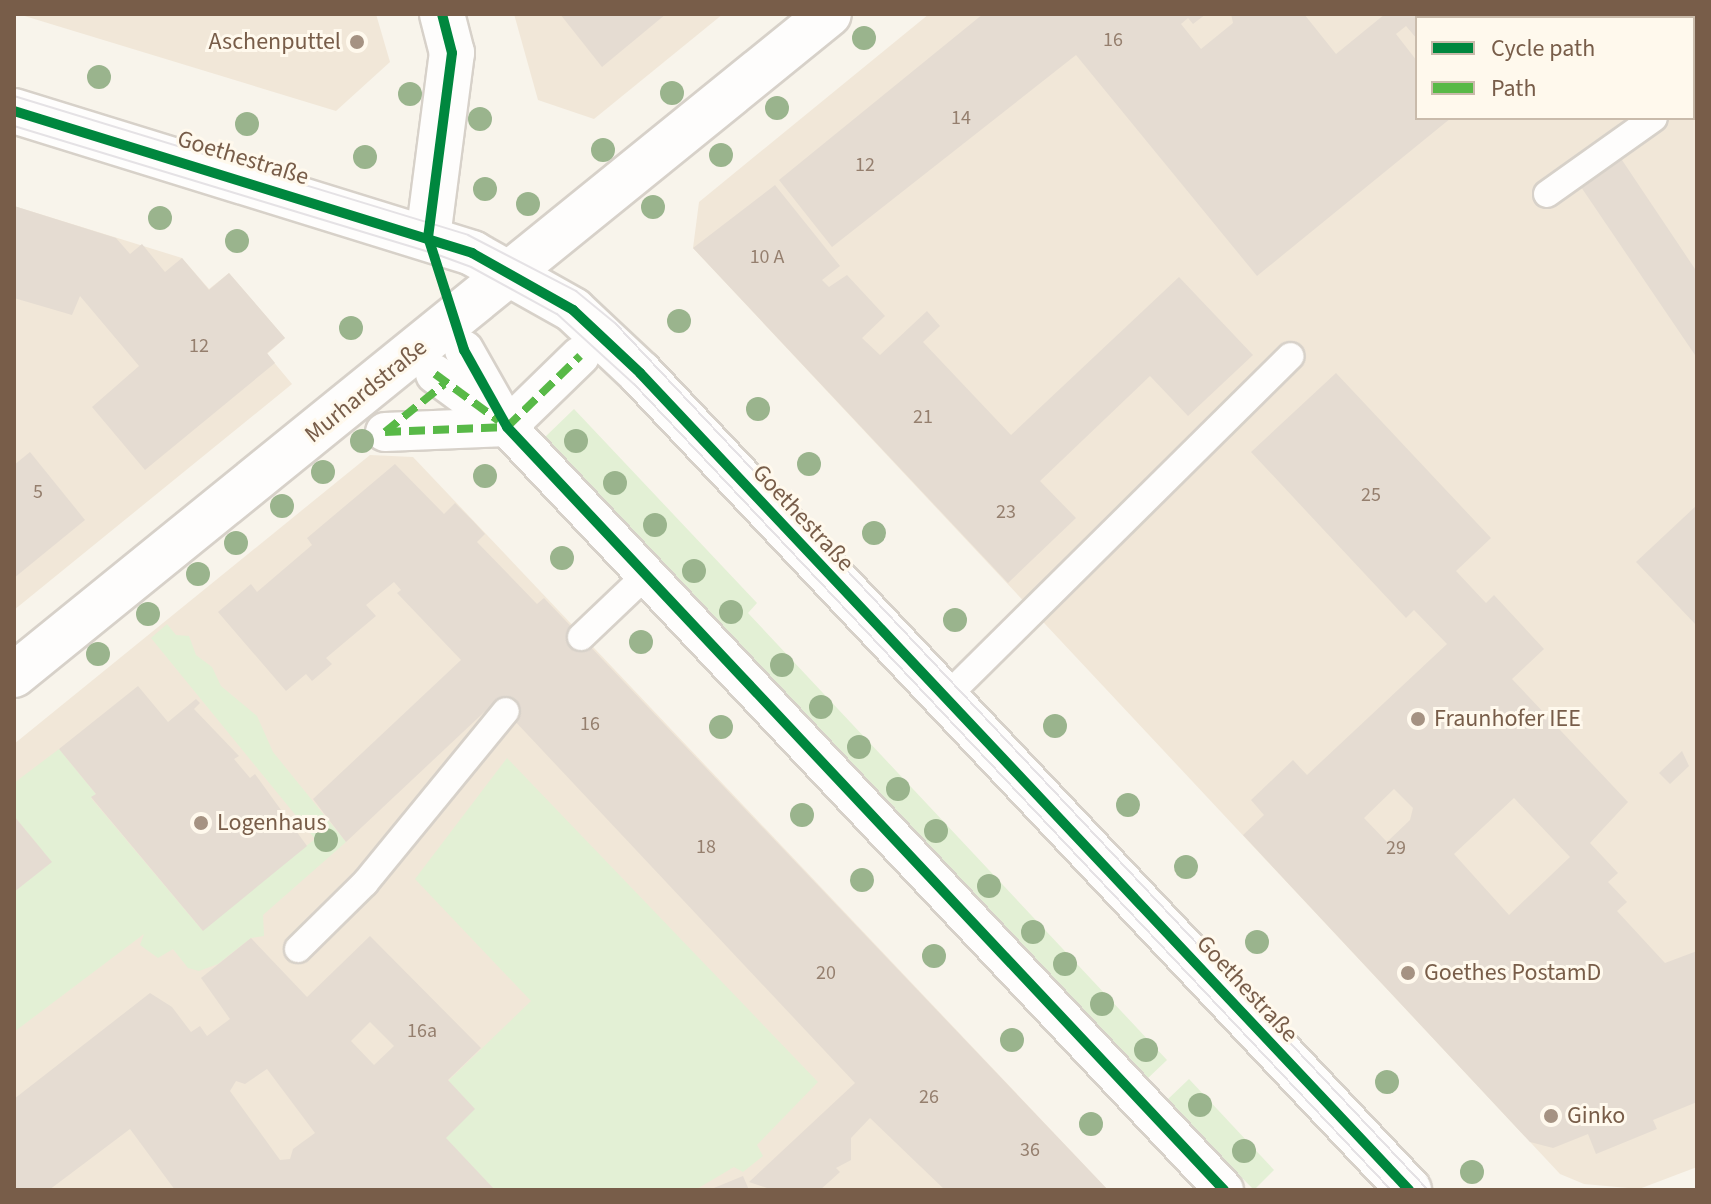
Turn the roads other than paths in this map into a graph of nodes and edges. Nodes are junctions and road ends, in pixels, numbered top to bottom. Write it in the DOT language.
graph roads {
  1 [pos="442,14"];
  2 [pos="829,14"];
  3 [pos="14,111"];
  4 [pos="1651,120"];
  5 [pos="1547,194"];
  6 [pos="428,237"];
  7 [pos="512,272"];
  8 [pos="580,356"];
  9 [pos="1290,356"];
  10 [pos="449,357"];
  11 [pos="507,427"];
  12 [pos="646,575"];
  13 [pos="581,637"];
  14 [pos="14,675"];
  15 [pos="945,698"];
  16 [pos="506,711"];
  17 [pos="298,949"];
  18 [pos="1224,1190"];
  19 [pos="1409,1190"];
  1 -- 6 [label="street"];
  2 -- 7 [label="street, Murhardstraße"];
  3 -- 6 [label="street, Goethestraße"];
  4 -- 5 [label="lane"];
  6 -- 7 [label="street, Goethestraße"];
  7 -- 10 [label="street, Murhardstraße"];
  7 -- 15 [label="street, Goethestraße"];
  8 -- 11 [label="street"];
  9 -- 15 [label="lane"];
  10 -- 11 [label="street"];
  10 -- 11 [label="street"];
  10 -- 14 [label="street, Murhardstraße"];
  11 -- 12 [label="street"];
  12 -- 13 [label="lane"];
  12 -- 18 [label="street"];
  15 -- 19 [label="street, Goethestraße"];
  16 -- 17 [label="lane"];
}
